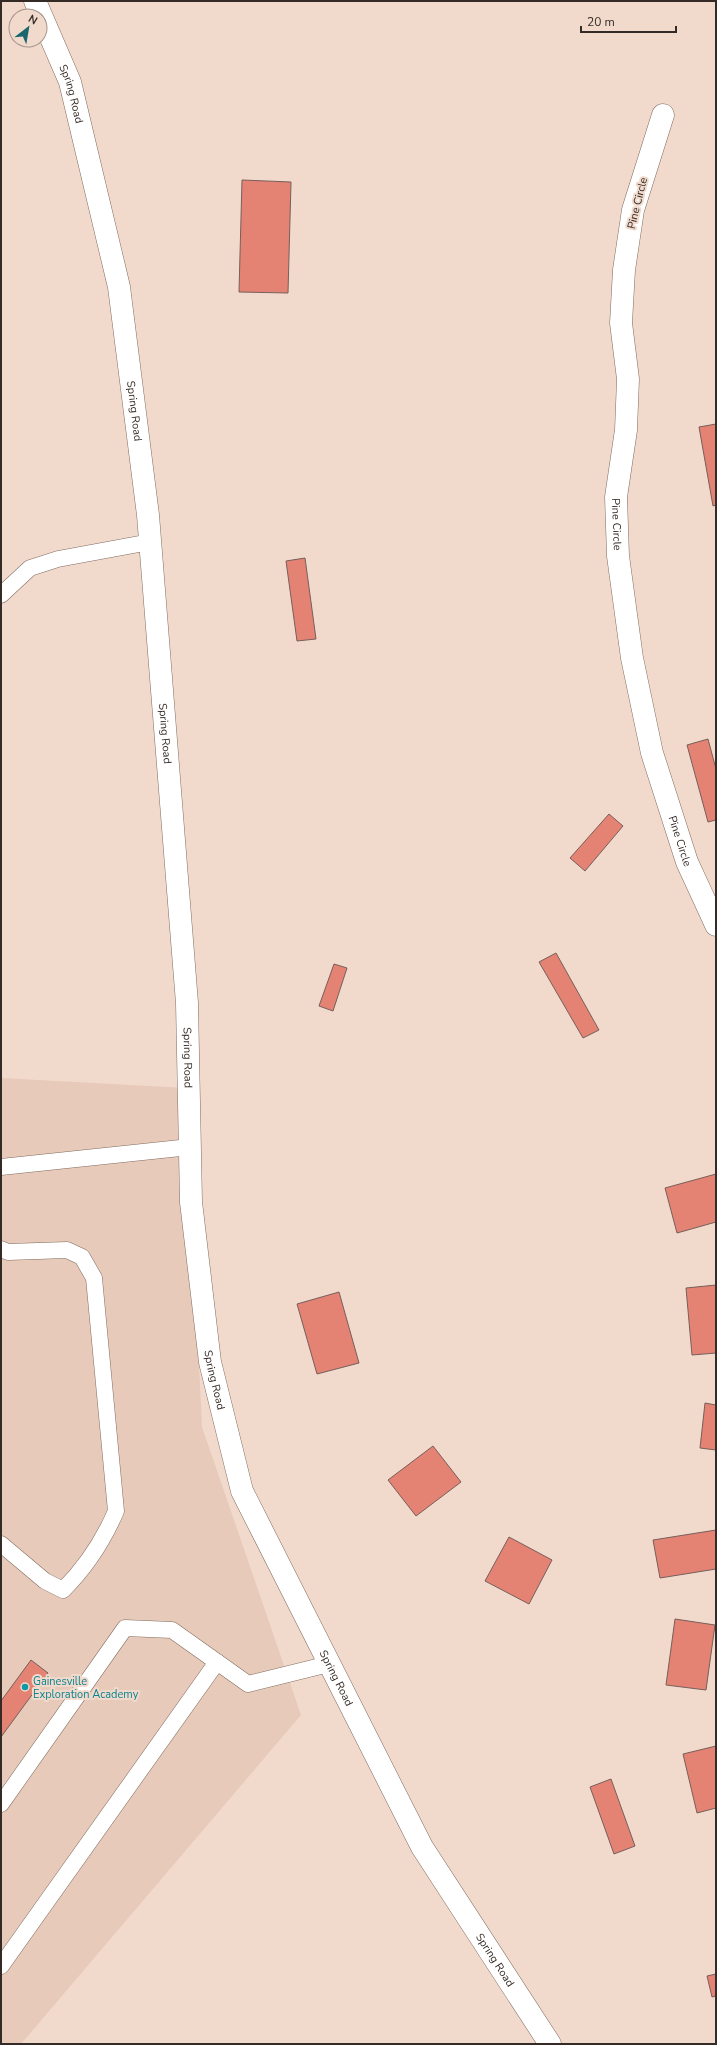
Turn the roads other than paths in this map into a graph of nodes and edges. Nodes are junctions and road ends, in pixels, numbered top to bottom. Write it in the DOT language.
graph roads {
  1 [pos="35,1"];
  2 [pos="663,115"];
  3 [pos="150,542"];
  4 [pos="1,594"];
  5 [pos="716,925"];
  6 [pos="190,1147"];
  7 [pos="1,1167"];
  8 [pos="1,1249"];
  9 [pos="1,1544"];
  10 [pos="217,1662"];
  11 [pos="329,1664"];
  12 [pos="1,1804"];
  13 [pos="1,1966"];
  14 [pos="550,2044"];
  1 -- 3 [label="street, Spring Road"];
  2 -- 5 [label="street, Pine Circle"];
  3 -- 4 [label="lane"];
  3 -- 6 [label="street, Spring Road"];
  6 -- 7 [label="lane"];
  6 -- 11 [label="street, Spring Road"];
  8 -- 9 [label="lane"];
  10 -- 11 [label="lane"];
  10 -- 12 [label="lane"];
  10 -- 13 [label="lane"];
  11 -- 14 [label="street, Spring Road"];
}
